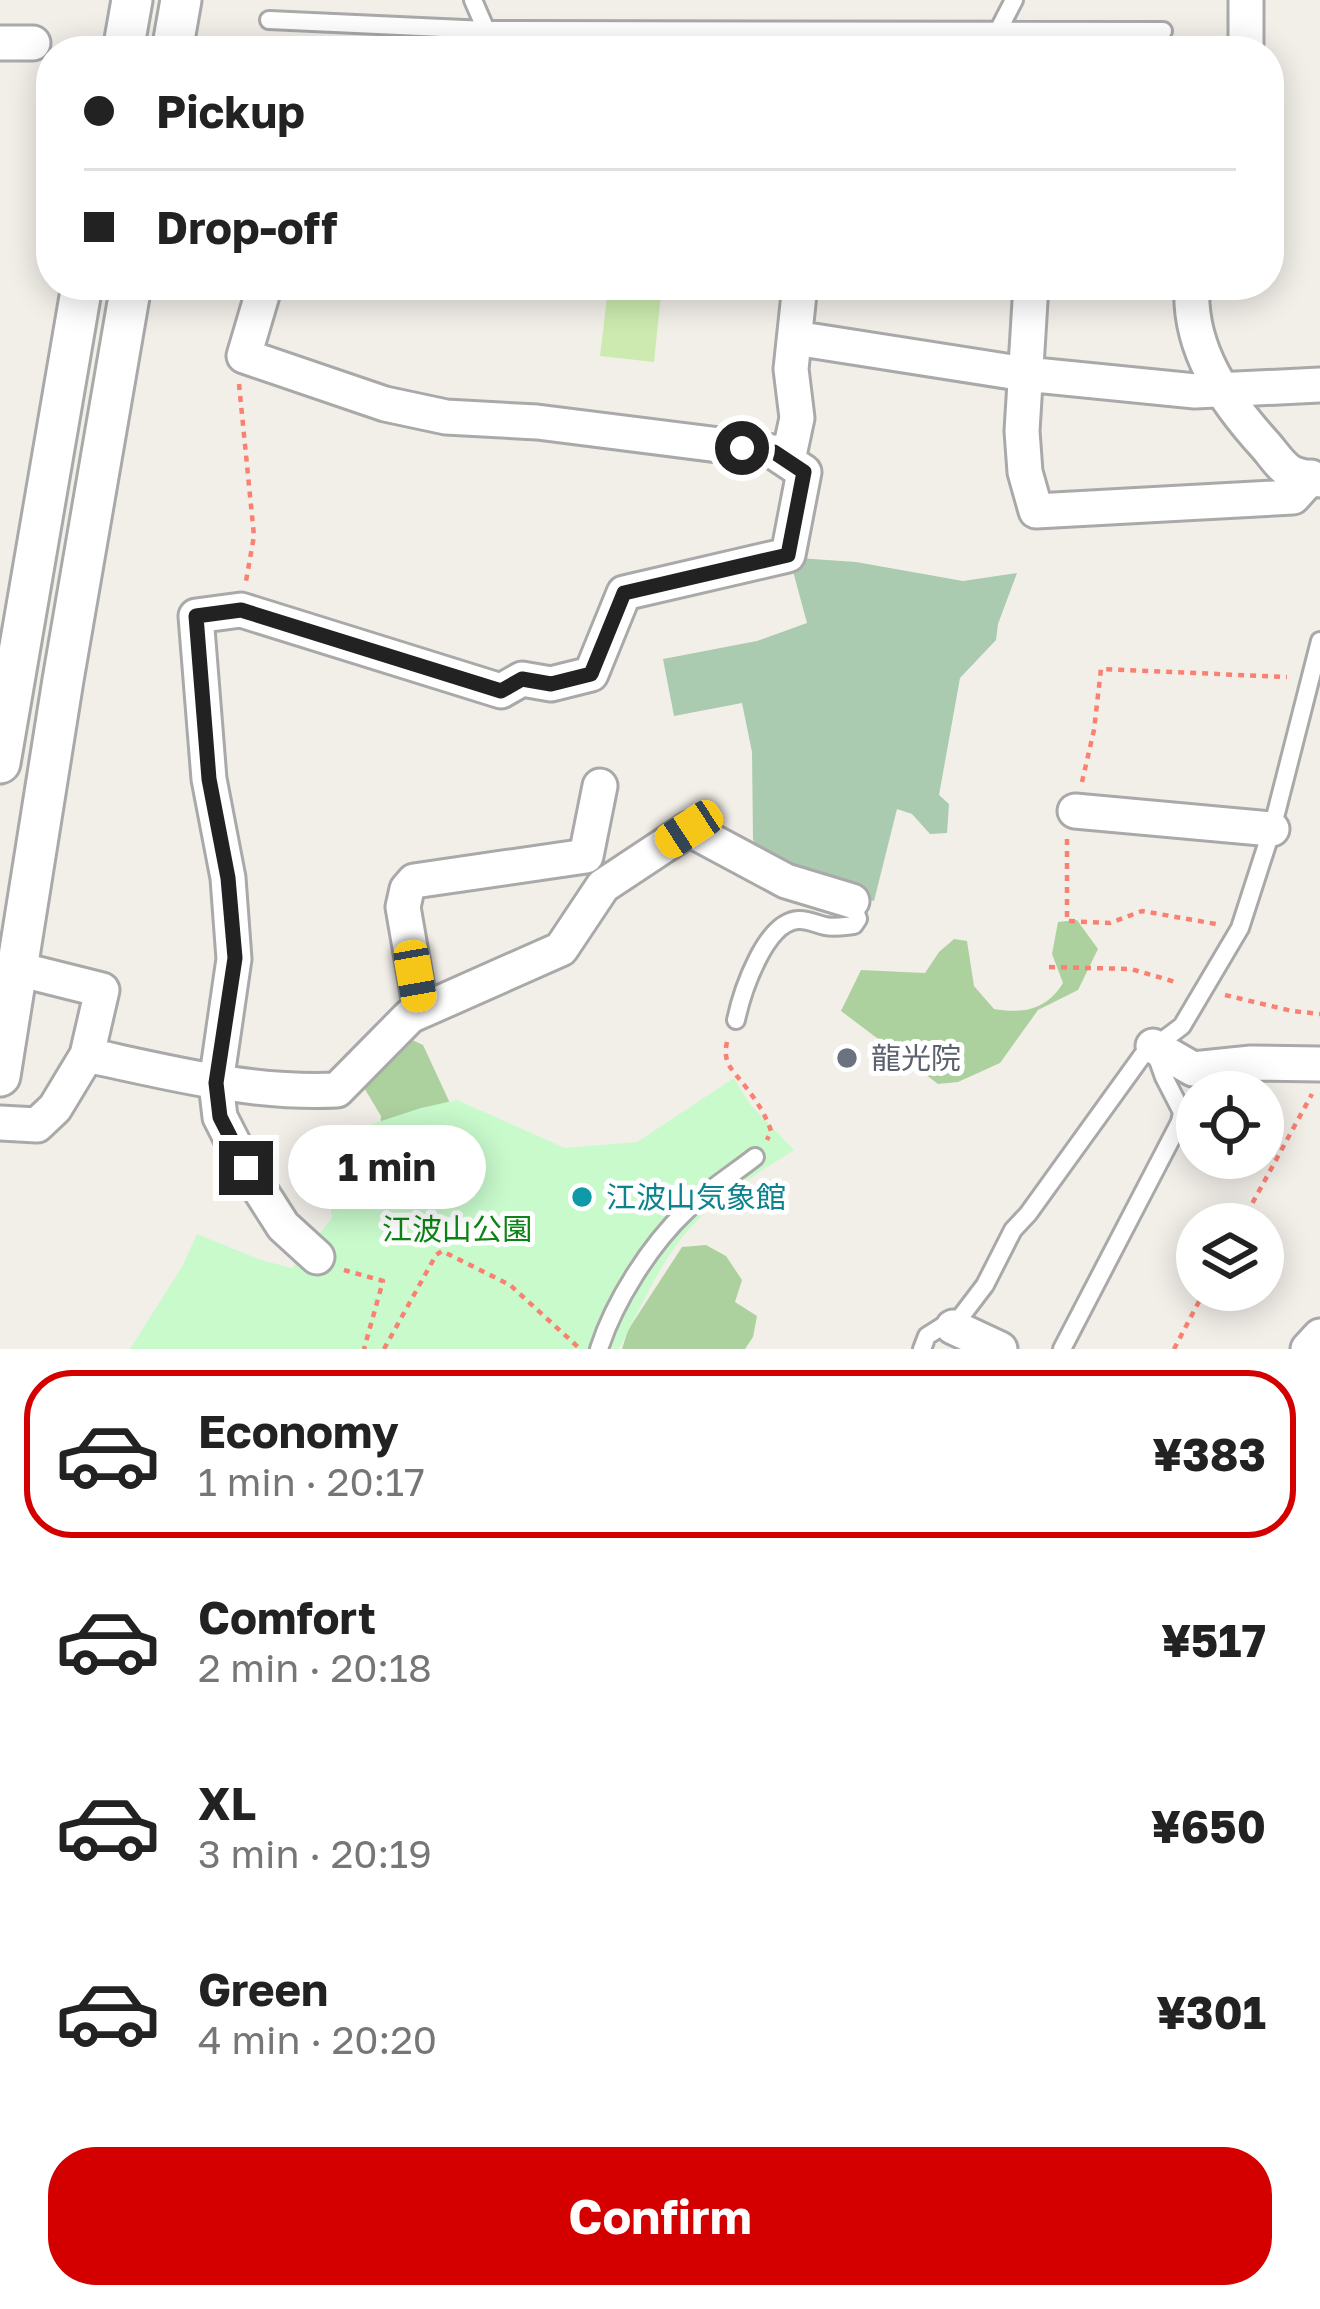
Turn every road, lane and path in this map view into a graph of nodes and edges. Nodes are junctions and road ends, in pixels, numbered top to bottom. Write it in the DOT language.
graph roads {
  1 [pos="132,0"];
  2 [pos="181,0"];
  3 [pos="473,0"];
  4 [pos="1014,0"];
  5 [pos="1246,0"];
  6 [pos="269,20"];
  7 [pos="999,29"];
  8 [pos="486,30"];
  9 [pos="1163,31"];
  10 [pos="126,36"];
  11 [pos="175,36"];
  12 [pos="1246,36"];
  13 [pos="79,300"];
  14 [pos="128,300"];
  15 [pos="261,300"];
  16 [pos="799,300"];
  17 [pos="1029,300"];
  18 [pos="1191,300"];
  19 [pos="795,338"];
  20 [pos="244,356"];
  21 [pos="1025,374"];
  22 [pos="1320,385"];
  23 [pos="1222,391"];
  24 [pos="788,460"];
  25 [pos="1315,479"];
  26 [pos="241,610"];
  27 [pos="1320,641"];
  28 [pos="4,716"];
  29 [pos="0,764"];
  30 [pos="601,786"];
  31 [pos="1075,812"];
  32 [pos="1272,829"];
  33 [pos="852,901"];
  34 [pos="1049,967"];
  35 [pos="17,969"];
  36 [pos="1203,990"];
  37 [pos="421,1011"];
  38 [pos="1320,1014"];
  39 [pos="736,1019"];
  40 [pos="1154,1046"];
  41 [pos="87,1055"];
  42 [pos="1320,1064"];
  43 [pos="0,1076"];
  44 [pos="1320,1078"];
  45 [pos="216,1083"];
  46 [pos="0,1123"];
  47 [pos="754,1157"];
  48 [pos="1252,1203"];
  49 [pos="317,1257"];
  50 [pos="1194,1311"];
  51 [pos="953,1327"];
  52 [pos="364,1349"];
  53 [pos="384,1349"];
  54 [pos="580,1349"];
  55 [pos="599,1349"];
  56 [pos="922,1349"];
  57 [pos="1000,1349"];
  58 [pos="1062,1349"];
  59 [pos="1174,1349"];
  1 -- 10 [label="street"];
  2 -- 11 [label="street"];
  3 -- 8 [label="lane"];
  4 -- 7 [label="lane"];
  5 -- 12 [label="street"];
  6 -- 8 [label="lane"];
  7 -- 8 [label="lane"];
  7 -- 9 [label="lane"];
  13 -- 28 [label="street"];
  14 -- 35 [label="street"];
  15 -- 20 [label="street"];
  16 -- 19 [label="street"];
  17 -- 21 [label="street"];
  18 -- 23 [label="street"];
  19 -- 21 [label="street"];
  19 -- 24 [label="street"];
  20 -- 24 [label="street"];
  20 -- 26 [label="path"];
  21 -- 23 [label="street"];
  21 -- 25 [label="street"];
  22 -- 23 [label="street"];
  23 -- 25 [label="street"];
  24 -- 26 [label="street"];
  26 -- 45 [label="street"];
  27 -- 32 [label="lane"];
  28 -- 29 [label="street"];
  30 -- 37 [label="street"];
  31 -- 32 [label="street"];
  32 -- 36 [label="lane"];
  33 -- 37 [label="street"];
  33 -- 39 [label="lane"];
  34 -- 36 [label="path"];
  35 -- 41 [label="street"];
  35 -- 43 [label="street"];
  36 -- 38 [label="path"];
  36 -- 40 [label="lane"];
  37 -- 45 [label="street"];
  39 -- 47 [label="path"];
  40 -- 42 [label="street"];
  40 -- 51 [label="lane"];
  40 -- 58 [label="lane"];
  41 -- 45 [label="street"];
  41 -- 46 [label="street"];
  44 -- 48 [label="path"];
  45 -- 49 [label="street"];
  47 -- 55 [label="lane"];
  49 -- 52 [label="path"];
  50 -- 59 [label="path"];
  51 -- 56 [label="lane"];
  51 -- 57 [label="street"];
  53 -- 54 [label="path"];
}
